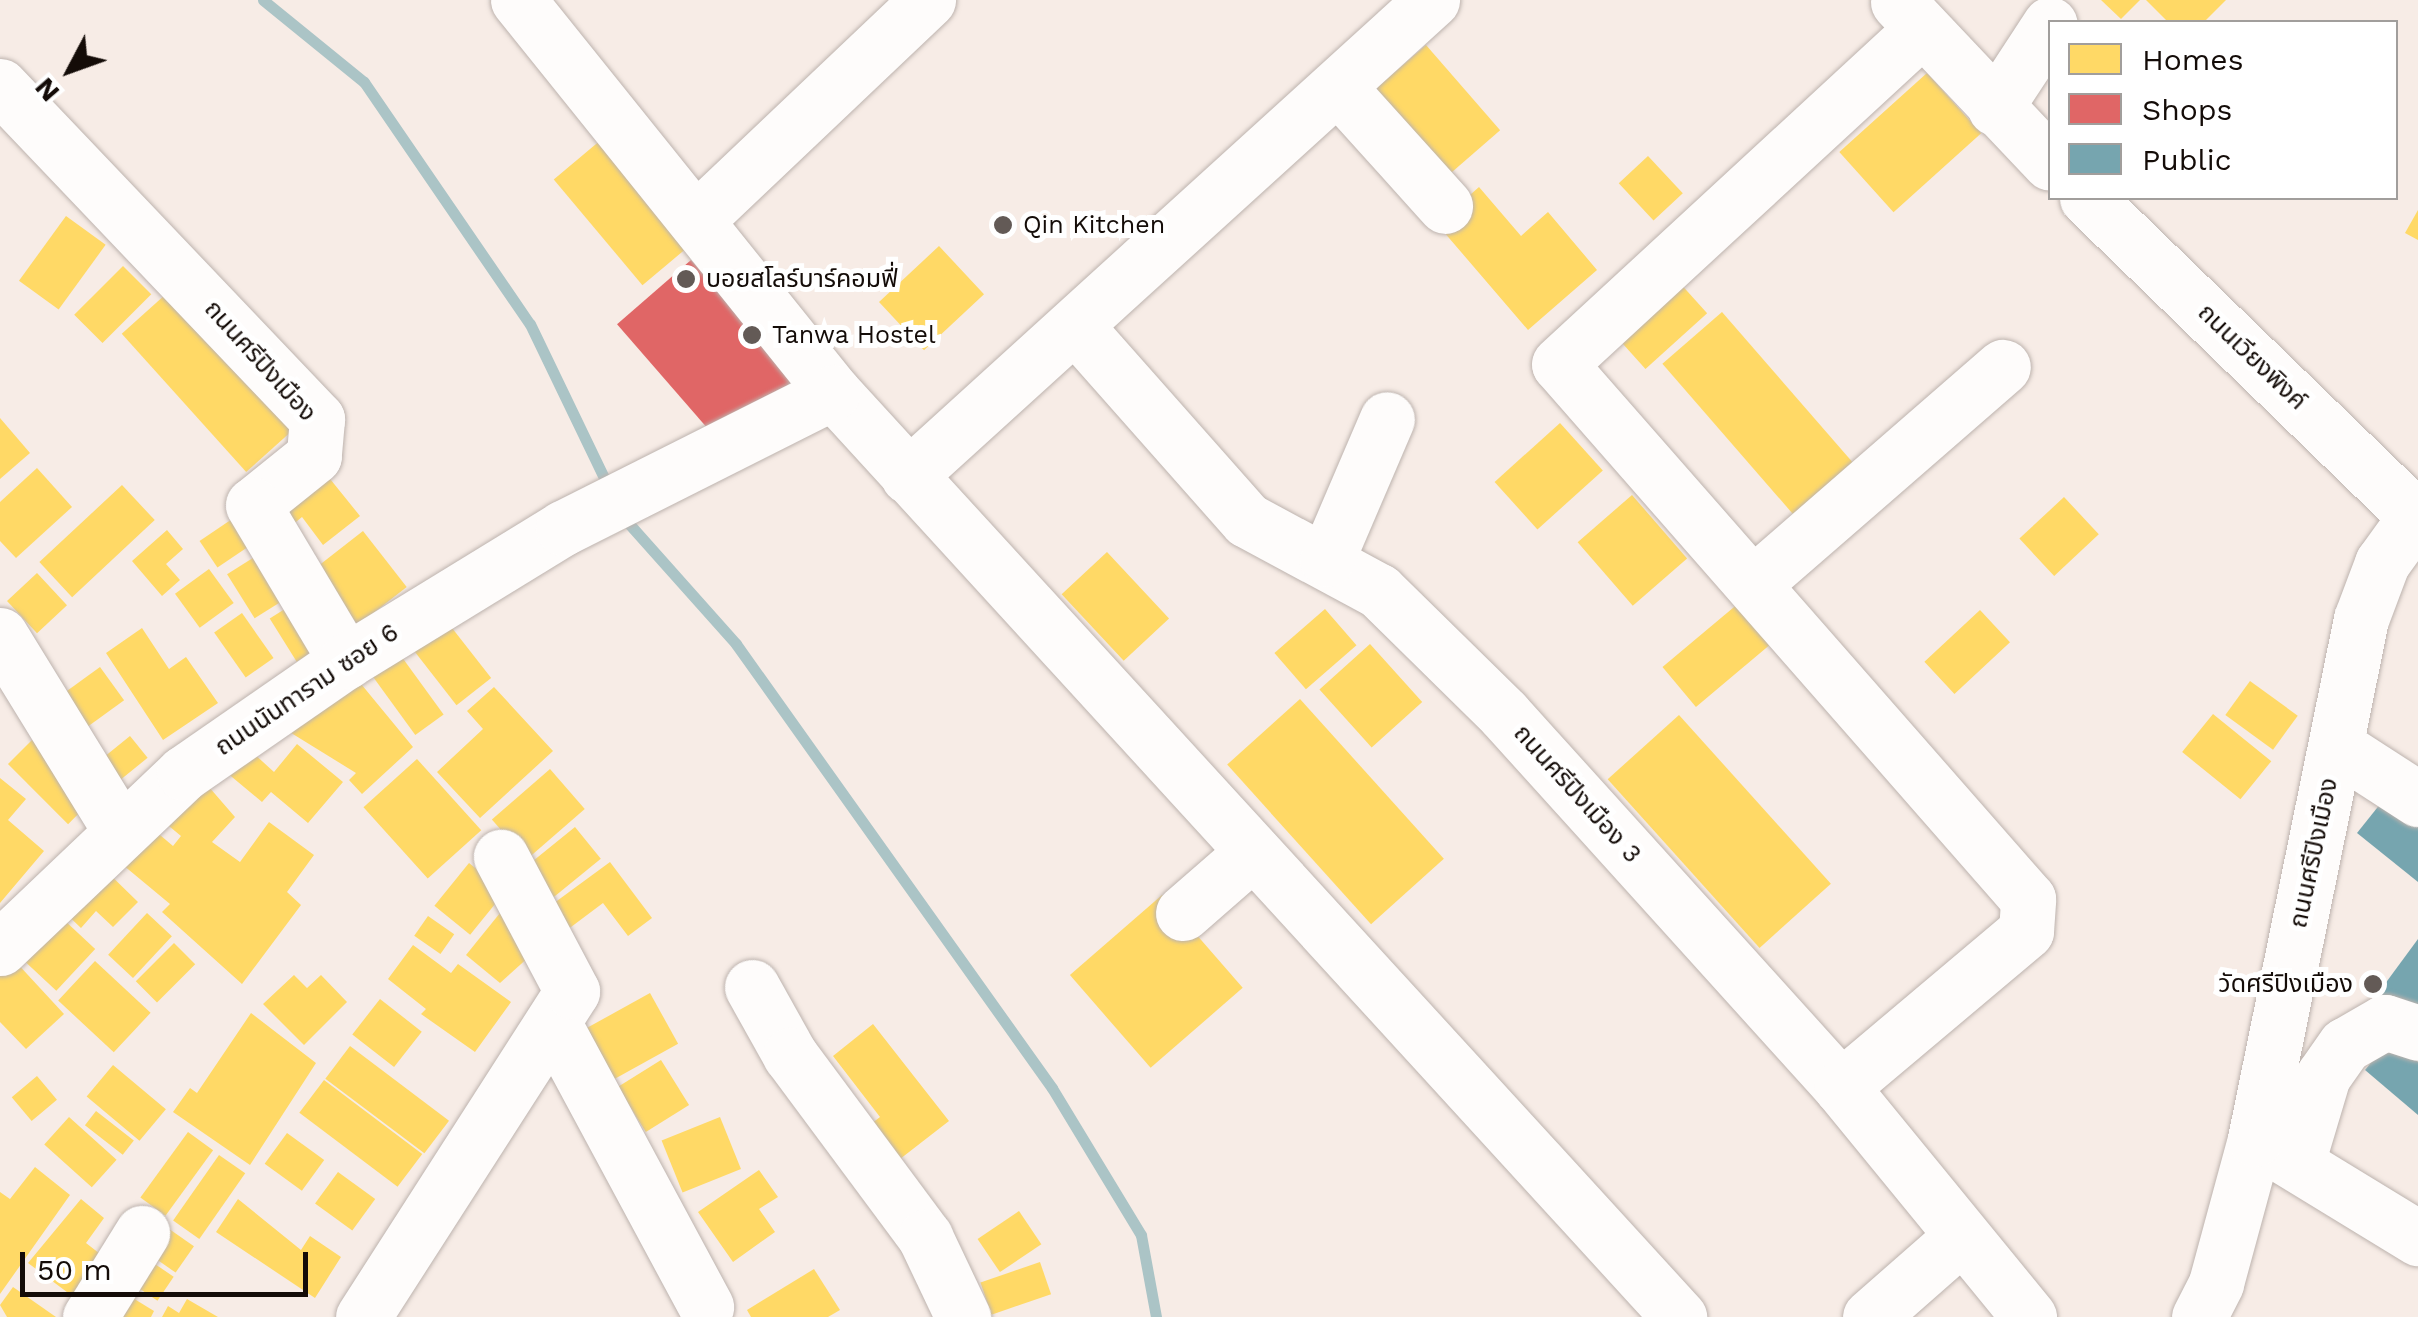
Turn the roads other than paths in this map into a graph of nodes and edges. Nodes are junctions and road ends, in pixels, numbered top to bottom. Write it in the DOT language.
graph roads {
  1 [pos="518,0"];
  2 [pos="928,0"];
  3 [pos="1432,0"];
  4 [pos="1909,14"];
  5 [pos="2048,28"];
  6 [pos="0,86"];
  7 [pos="1338,87"];
  8 [pos="1995,108"];
  9 [pos="2048,161"];
  10 [pos="2089,200"];
  11 [pos="1445,206"];
  12 [pos="696,220"];
  13 [pos="1077,328"];
  14 [pos="2003,367"];
  15 [pos="833,392"];
  16 [pos="1387,420"];
  17 [pos="908,476"];
  18 [pos="2417,515"];
  19 [pos="1327,559"];
  20 [pos="1754,584"];
  21 [pos="0,635"];
  22 [pos="346,661"];
  23 [pos="2336,746"];
  24 [pos="2418,798"];
  25 [pos="120,830"];
  26 [pos="1252,852"];
  27 [pos="501,857"];
  28 [pos="1184,914"];
  29 [pos="0,948"];
  30 [pos="752,987"];
  31 [pos="555,1026"];
  32 [pos="2418,1032"];
  33 [pos="1841,1087"];
  34 [pos="2276,1151"];
  35 [pos="142,1233"];
  36 [pos="1961,1237"];
  37 [pos="2418,1238"];
  38 [pos="706,1307"];
  39 [pos="90,1317"];
  40 [pos="364,1317"];
  41 [pos="964,1317"];
  42 [pos="1679,1317"];
  43 [pos="1870,1317"];
  44 [pos="2029,1317"];
  45 [pos="2199,1317"];
  1 -- 12 [label="street"];
  2 -- 12 [label="street"];
  3 -- 7 [label="street"];
  4 -- 8 [label="street"];
  4 -- 20 [label="street"];
  5 -- 8 [label="street"];
  6 -- 22 [label="street, ถนนศรีปิงเมือง"];
  7 -- 11 [label="street"];
  7 -- 13 [label="street"];
  8 -- 9 [label="street"];
  10 -- 18 [label="street, ถนนเวียงพิงค์"];
  12 -- 15 [label="street"];
  13 -- 17 [label="street"];
  13 -- 19 [label="street, ถนนศรีปิงเมือง 3"];
  14 -- 20 [label="street"];
  15 -- 17 [label="street"];
  15 -- 22 [label="street, ถนนนันทาราม ซอย 6"];
  16 -- 19 [label="street"];
  17 -- 26 [label="street"];
  18 -- 23 [label="street, ถนนศรีปิงเมือง"];
  19 -- 33 [label="street, ถนนศรีปิงเมือง 3"];
  20 -- 33 [label="street"];
  21 -- 25 [label="street"];
  22 -- 25 [label="street, ถนนนันทาราม ซอย 6"];
  23 -- 24 [label="street"];
  23 -- 34 [label="street, ถนนศรีปิงเมือง"];
  25 -- 29 [label="street, ถนนนันทาราม ซอย 6"];
  26 -- 28 [label="street"];
  26 -- 42 [label="street"];
  27 -- 31 [label="street"];
  30 -- 41 [label="street"];
  31 -- 38 [label="street"];
  31 -- 40 [label="street"];
  32 -- 34 [label="street"];
  33 -- 36 [label="street, ถนนศรีปิงเมือง 3"];
  34 -- 37 [label="street"];
  34 -- 45 [label="street, ถนนศรีปิงเมือง"];
  35 -- 39 [label="street"];
  36 -- 43 [label="street"];
  36 -- 44 [label="street, ถนนศรีปิงเมือง 3"];
}
